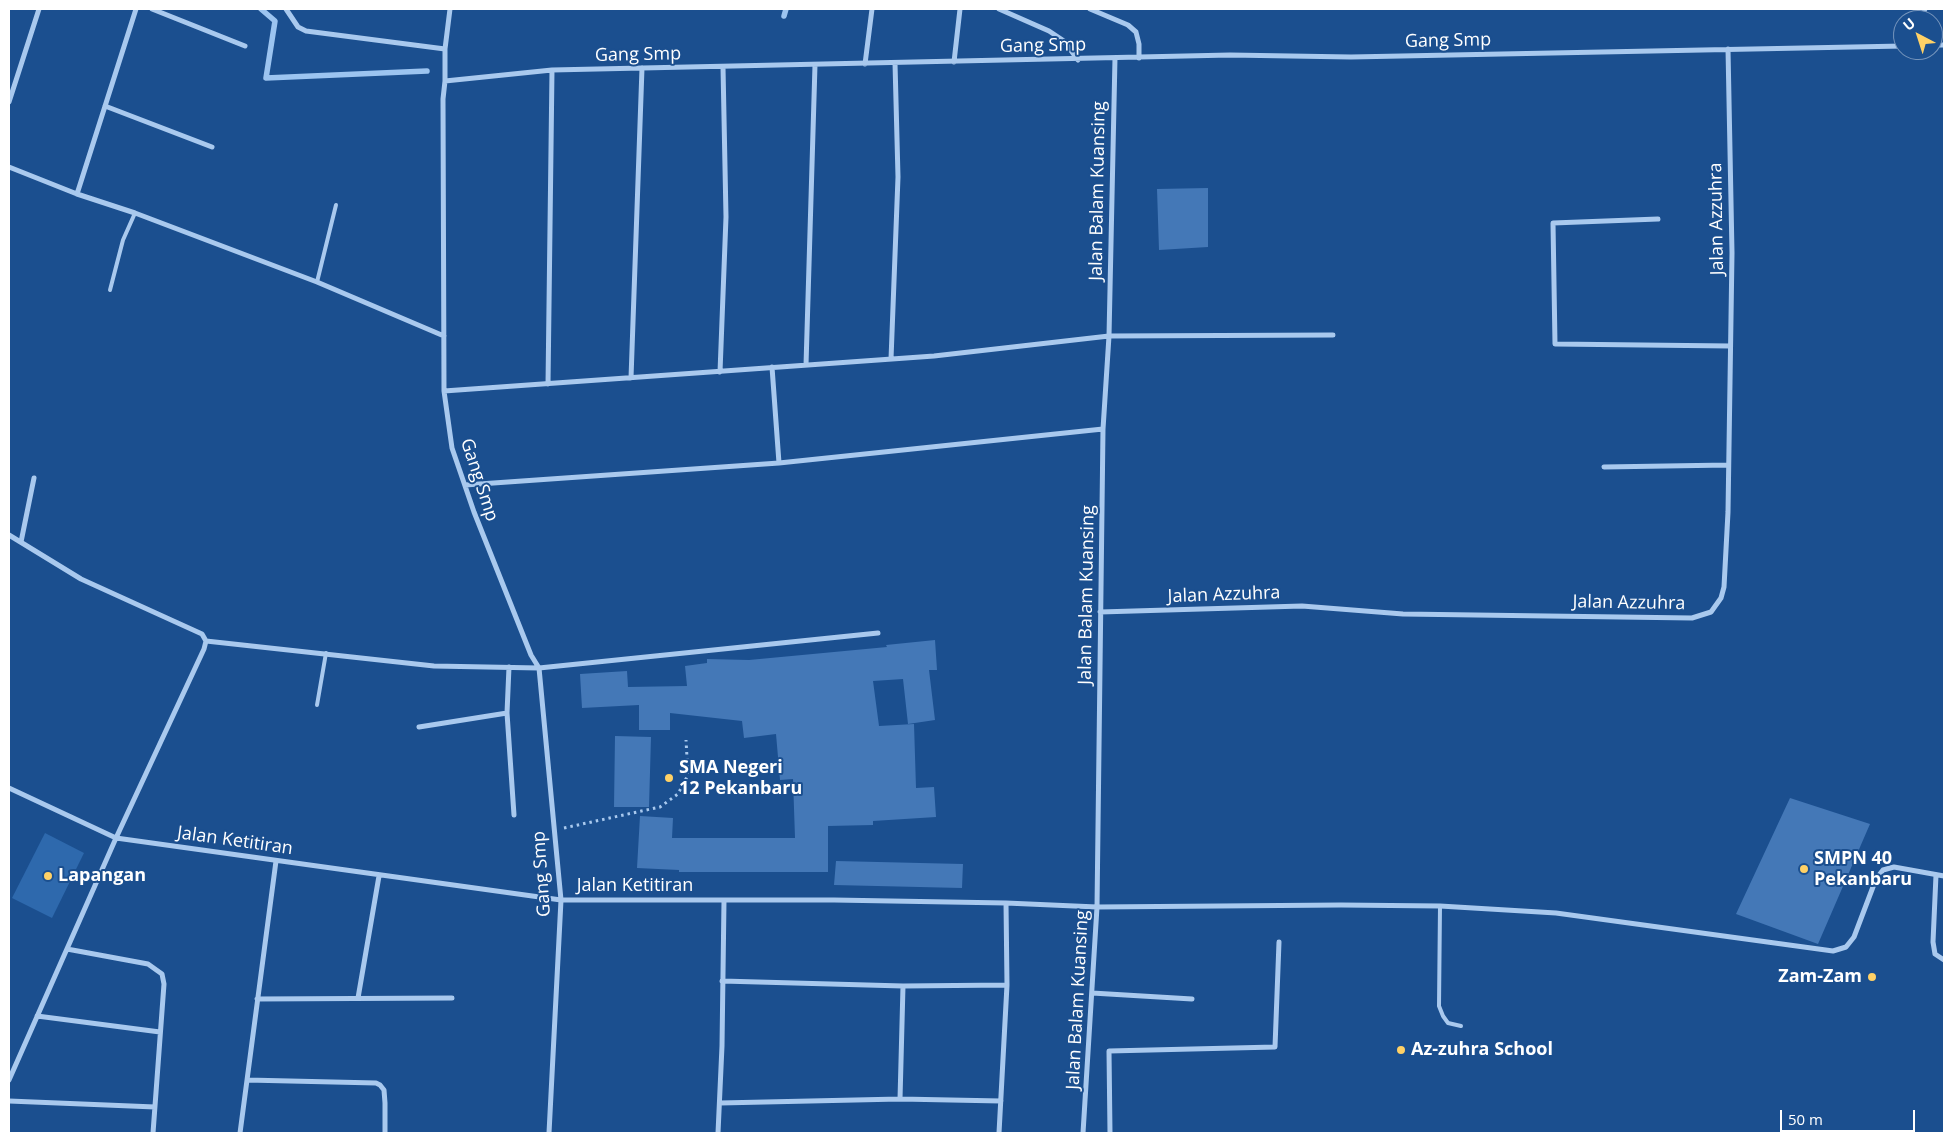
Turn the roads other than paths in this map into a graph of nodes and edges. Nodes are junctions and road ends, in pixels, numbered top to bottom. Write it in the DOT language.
graph roads {
  1 [pos="39,9"];
  2 [pos="136,9"];
  3 [pos="152,9"];
  4 [pos="286,9"];
  5 [pos="450,9"];
  6 [pos="872,9"];
  7 [pos="960,9"];
  8 [pos="999,9"];
  9 [pos="1090,9"];
  10 [pos="245,46"];
  11 [pos="1893,46"];
  12 [pos="445,49"];
  13 [pos="1728,49"];
  14 [pos="1115,58"];
  15 [pos="1139,58"];
  16 [pos="1078,60"];
  17 [pos="954,62"];
  18 [pos="865,64"];
  19 [pos="895,64"];
  20 [pos="815,65"];
  21 [pos="723,66"];
  22 [pos="642,68"];
  23 [pos="552,70"];
  24 [pos="445,81"];
  25 [pos="9,102"];
  26 [pos="104,106"];
  27 [pos="212,147"];
  28 [pos="9,167"];
  29 [pos="77,194"];
  30 [pos="336,205"];
  31 [pos="134,213"];
  32 [pos="1658,219"];
  33 [pos="317,282"];
  34 [pos="110,290"];
  35 [pos="1333,335"];
  36 [pos="444,336"];
  37 [pos="1109,336"];
  38 [pos="1730,346"];
  39 [pos="891,359"];
  40 [pos="806,365"];
  41 [pos="772,367"];
  42 [pos="720,372"];
  43 [pos="631,378"];
  44 [pos="548,384"];
  45 [pos="444,391"];
  46 [pos="1103,429"];
  47 [pos="779,463"];
  48 [pos="1728,465"];
  49 [pos="1604,467"];
  50 [pos="34,478"];
  51 [pos="465,485"];
  52 [pos="9,536"];
  53 [pos="21,542"];
  54 [pos="1100,612"];
  55 [pos="878,633"];
  56 [pos="206,640"];
  57 [pos="326,653"];
  58 [pos="509,667"];
  59 [pos="539,668"];
  60 [pos="317,705"];
  61 [pos="507,713"];
  62 [pos="419,727"];
  63 [pos="9,788"];
  64 [pos="514,815"];
  65 [pos="116,838"];
  66 [pos="276,861"];
  67 [pos="1936,875"];
  68 [pos="380,876"];
  69 [pos="1944,876"];
  70 [pos="561,900"];
  71 [pos="724,901"];
  72 [pos="1006,903"];
  73 [pos="1440,906"];
  74 [pos="1097,907"];
  75 [pos="1279,942"];
  76 [pos="67,949"];
  77 [pos="1944,960"];
  78 [pos="722,981"];
  79 [pos="1007,985"];
  80 [pos="903,986"];
  81 [pos="1092,993"];
  82 [pos="358,998"];
  83 [pos="452,998"];
  84 [pos="257,999"];
  85 [pos="1192,999"];
  86 [pos="37,1016"];
  87 [pos="1461,1026"];
  88 [pos="160,1032"];
  89 [pos="9,1080"];
  90 [pos="246,1080"];
  91 [pos="900,1099"];
  92 [pos="9,1101"];
  93 [pos="1001,1101"];
  94 [pos="720,1102"];
  95 [pos="155,1107"];
  96 [pos="153,1133"];
  97 [pos="240,1133"];
  98 [pos="385,1133"];
  99 [pos="549,1133"];
  100 [pos="718,1133"];
  101 [pos="999,1133"];
  102 [pos="1083,1133"];
  103 [pos="1110,1133"];
  1 -- 25 [label="street"];
  2 -- 26 [label="street"];
  3 -- 10 [label="street"];
  4 -- 12 [label="street"];
  5 -- 12 [label="street"];
  6 -- 18 [label="street"];
  7 -- 17 [label="street"];
  8 -- 16 [label="street"];
  9 -- 15 [label="street"];
  11 -- 13 [label="street, Gang Smp"];
  12 -- 24 [label="street"];
  13 -- 15 [label="street, Gang Smp"];
  13 -- 38 [label="street, Jalan Azzuhra"];
  14 -- 15 [label="street, Gang Smp"];
  14 -- 16 [label="street, Gang Smp"];
  14 -- 37 [label="street, Jalan Balam Kuansing"];
  16 -- 17 [label="street, Gang Smp"];
  17 -- 19 [label="street, Gang Smp"];
  18 -- 19 [label="street, Gang Smp"];
  18 -- 20 [label="street, Gang Smp"];
  19 -- 39 [label="street"];
  20 -- 21 [label="street, Gang Smp"];
  20 -- 40 [label="street"];
  21 -- 22 [label="street, Gang Smp"];
  21 -- 42 [label="street"];
  22 -- 23 [label="street, Gang Smp"];
  22 -- 43 [label="street"];
  23 -- 24 [label="street, Gang Smp"];
  23 -- 44 [label="street"];
  24 -- 36 [label="street, Gang Smp"];
  26 -- 27 [label="street"];
  26 -- 29 [label="street"];
  28 -- 29 [label="street"];
  29 -- 31 [label="street"];
  30 -- 33 [label="lane"];
  31 -- 33 [label="street"];
  31 -- 34 [label="lane"];
  32 -- 38 [label="street"];
  33 -- 36 [label="street"];
  35 -- 37 [label="street"];
  36 -- 45 [label="street, Gang Smp"];
  37 -- 39 [label="street"];
  37 -- 46 [label="street, Jalan Balam Kuansing"];
  38 -- 48 [label="street, Jalan Azzuhra"];
  39 -- 40 [label="street"];
  40 -- 41 [label="street"];
  41 -- 42 [label="street"];
  41 -- 47 [label="street"];
  42 -- 43 [label="street"];
  43 -- 44 [label="street"];
  44 -- 45 [label="street"];
  45 -- 51 [label="street, Gang Smp"];
  46 -- 47 [label="street"];
  46 -- 54 [label="street, Jalan Balam Kuansing"];
  47 -- 51 [label="street"];
  48 -- 49 [label="street"];
  48 -- 54 [label="street, Jalan Azzuhra"];
  50 -- 53 [label="street"];
  51 -- 59 [label="street, Gang Smp"];
  52 -- 53 [label="street"];
  53 -- 56 [label="street"];
  54 -- 74 [label="street, Jalan Balam Kuansing"];
  55 -- 59 [label="street"];
  56 -- 57 [label="street"];
  56 -- 65 [label="street"];
  57 -- 58 [label="street"];
  57 -- 60 [label="lane"];
  58 -- 59 [label="street"];
  58 -- 61 [label="street"];
  59 -- 70 [label="street, Gang Smp"];
  61 -- 62 [label="street"];
  61 -- 64 [label="street"];
  63 -- 65 [label="street, Jalan Ketitiran"];
  65 -- 66 [label="street, Jalan Ketitiran"];
  65 -- 76 [label="street"];
  66 -- 68 [label="street, Jalan Ketitiran"];
  66 -- 84 [label="street"];
  67 -- 69 [label="street"];
  67 -- 73 [label="street, Jalan Ketitiran"];
  67 -- 77 [label="street"];
  68 -- 70 [label="street, Jalan Ketitiran"];
  68 -- 82 [label="street"];
  70 -- 71 [label="street, Jalan Ketitiran"];
  70 -- 99 [label="street, Gang Smp"];
  71 -- 72 [label="street, Jalan Ketitiran"];
  71 -- 78 [label="street"];
  72 -- 74 [label="street, Jalan Ketitiran"];
  72 -- 79 [label="street"];
  73 -- 74 [label="street, Jalan Ketitiran"];
  73 -- 87 [label="lane"];
  74 -- 81 [label="street, Jalan Balam Kuansing"];
  75 -- 103 [label="street"];
  76 -- 86 [label="street"];
  76 -- 88 [label="street"];
  78 -- 80 [label="street"];
  78 -- 94 [label="street"];
  79 -- 80 [label="street"];
  79 -- 93 [label="street"];
  80 -- 91 [label="street"];
  81 -- 85 [label="street"];
  81 -- 102 [label="street, Jalan Balam Kuansing"];
  82 -- 83 [label="street"];
  82 -- 84 [label="street"];
  84 -- 90 [label="street"];
  86 -- 88 [label="street"];
  86 -- 89 [label="street"];
  88 -- 95 [label="street"];
  90 -- 97 [label="street"];
  90 -- 98 [label="street"];
  91 -- 93 [label="street"];
  91 -- 94 [label="street"];
  92 -- 95 [label="street"];
  93 -- 101 [label="street"];
  94 -- 100 [label="street"];
  95 -- 96 [label="street"];
}
